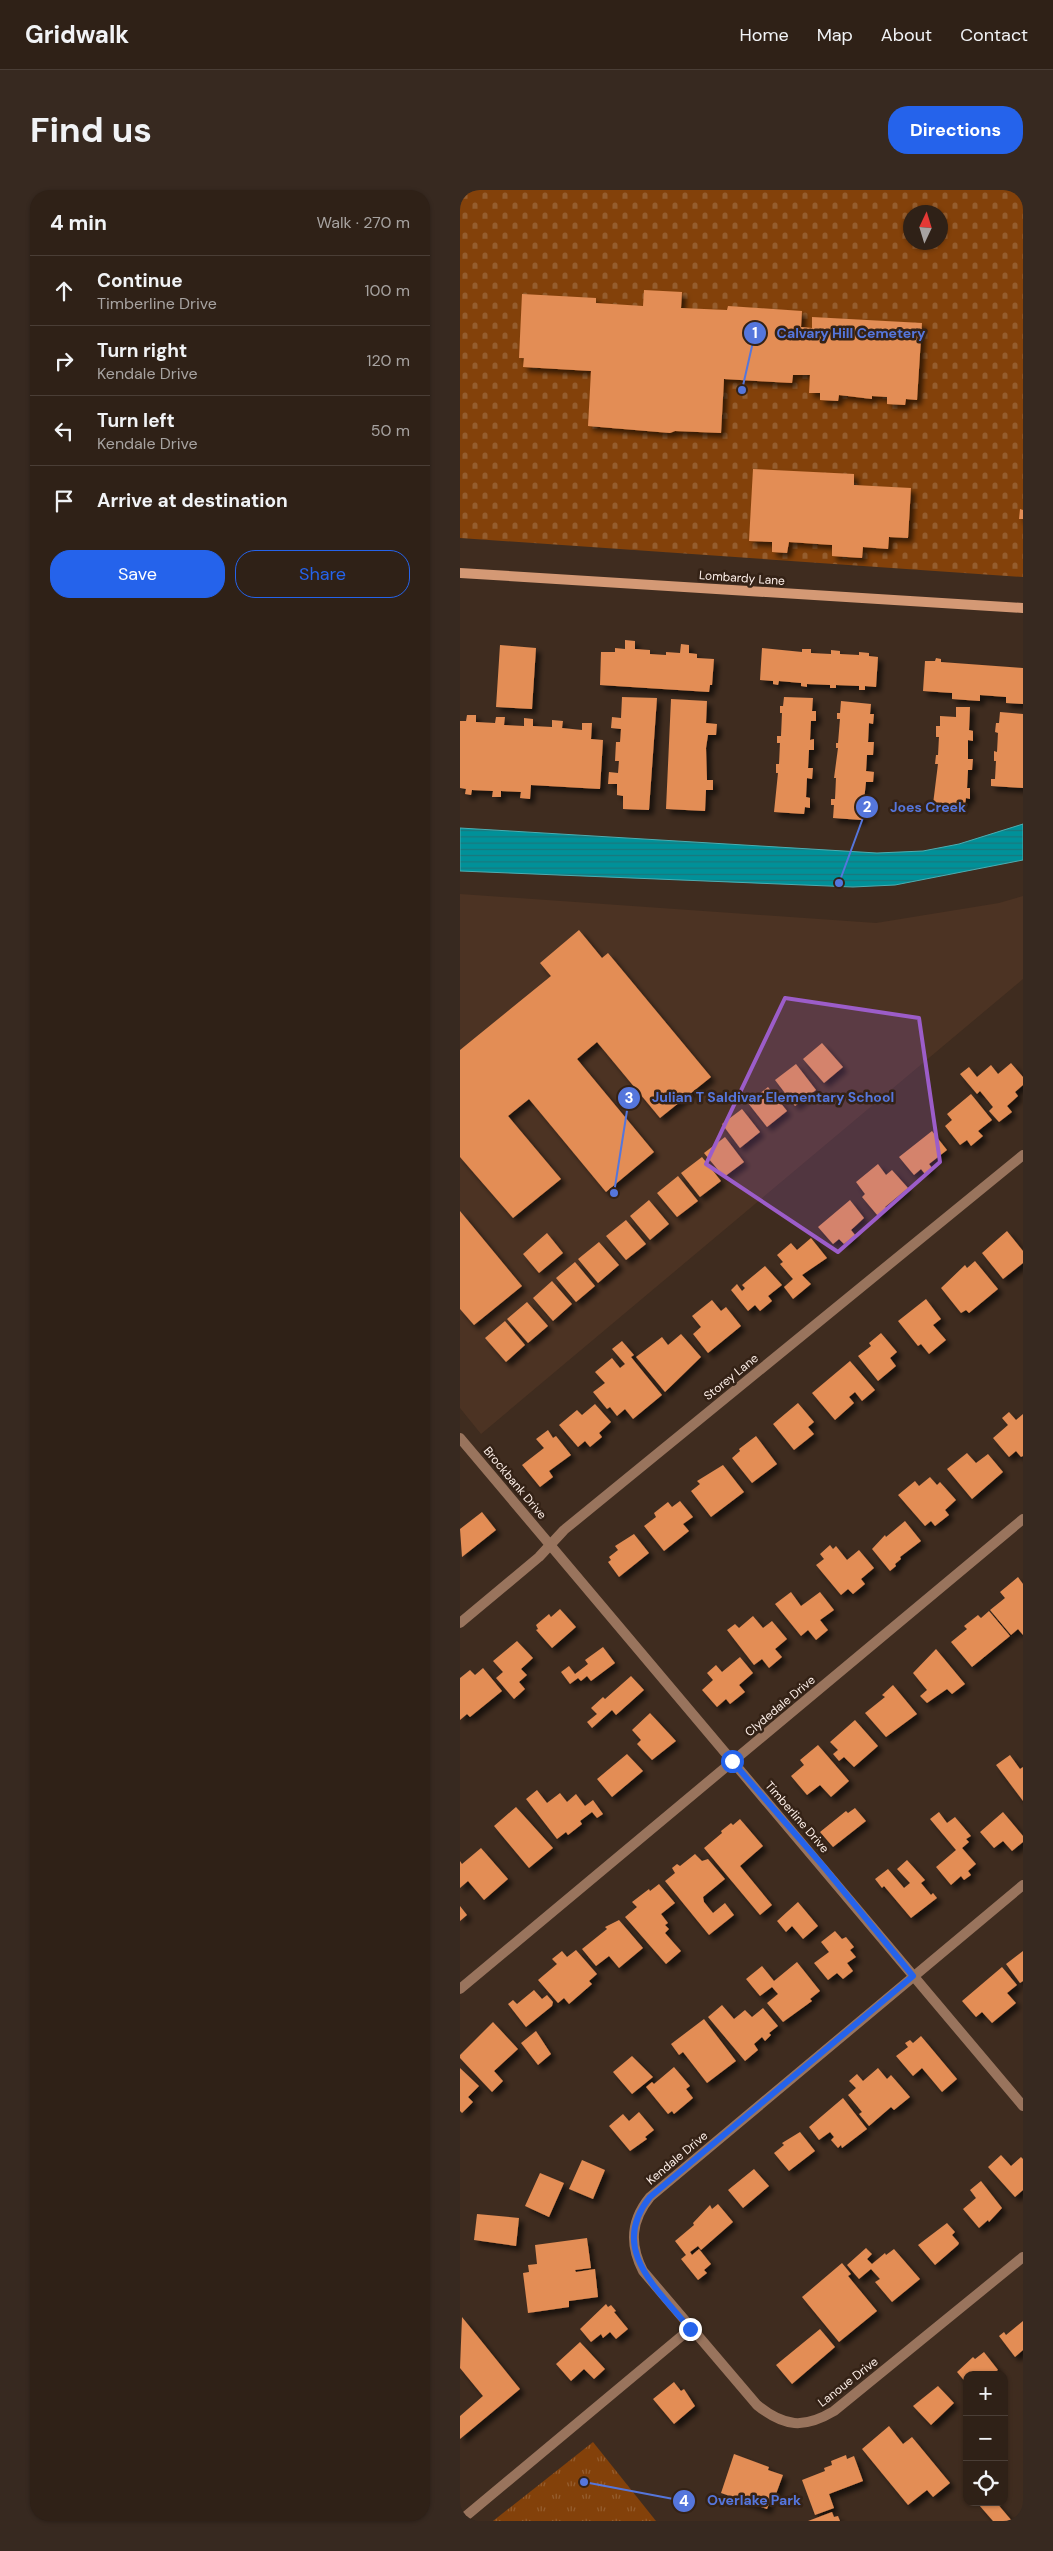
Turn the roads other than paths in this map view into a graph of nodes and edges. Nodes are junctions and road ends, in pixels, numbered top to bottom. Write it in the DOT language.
graph roads {
  1 [pos="460,573"];
  2 [pos="1023,608"];
  3 [pos="1023,1156"];
  4 [pos="460,1438"];
  5 [pos="1023,1519"];
  6 [pos="550,1545"];
  7 [pos="460,1624"];
  8 [pos="732,1761"];
  9 [pos="1023,1885"];
  10 [pos="913,1976"];
  11 [pos="460,1989"];
  12 [pos="1023,2106"];
  13 [pos="1023,2257"];
  14 [pos="690,2329"];
  15 [pos="460,2521"];
  1 -- 2 [label="main road, Lombardy Lane"];
  3 -- 6 [label="street, Storey Lane"];
  4 -- 6 [label="street, Brockbank Drive"];
  5 -- 8 [label="street, Clydedale Drive"];
  6 -- 7 [label="street, Storey Lane"];
  6 -- 8 [label="street, Timberline Drive"];
  8 -- 10 [label="street, Timberline Drive"];
  8 -- 11 [label="street, Clydedale Drive"];
  9 -- 10 [label="street, Kendale Drive"];
  10 -- 12 [label="street, Timberline Drive"];
  10 -- 14 [label="street, Kendale Drive"];
  13 -- 14 [label="street, Lanoue Drive"];
  14 -- 15 [label="street"];
}
